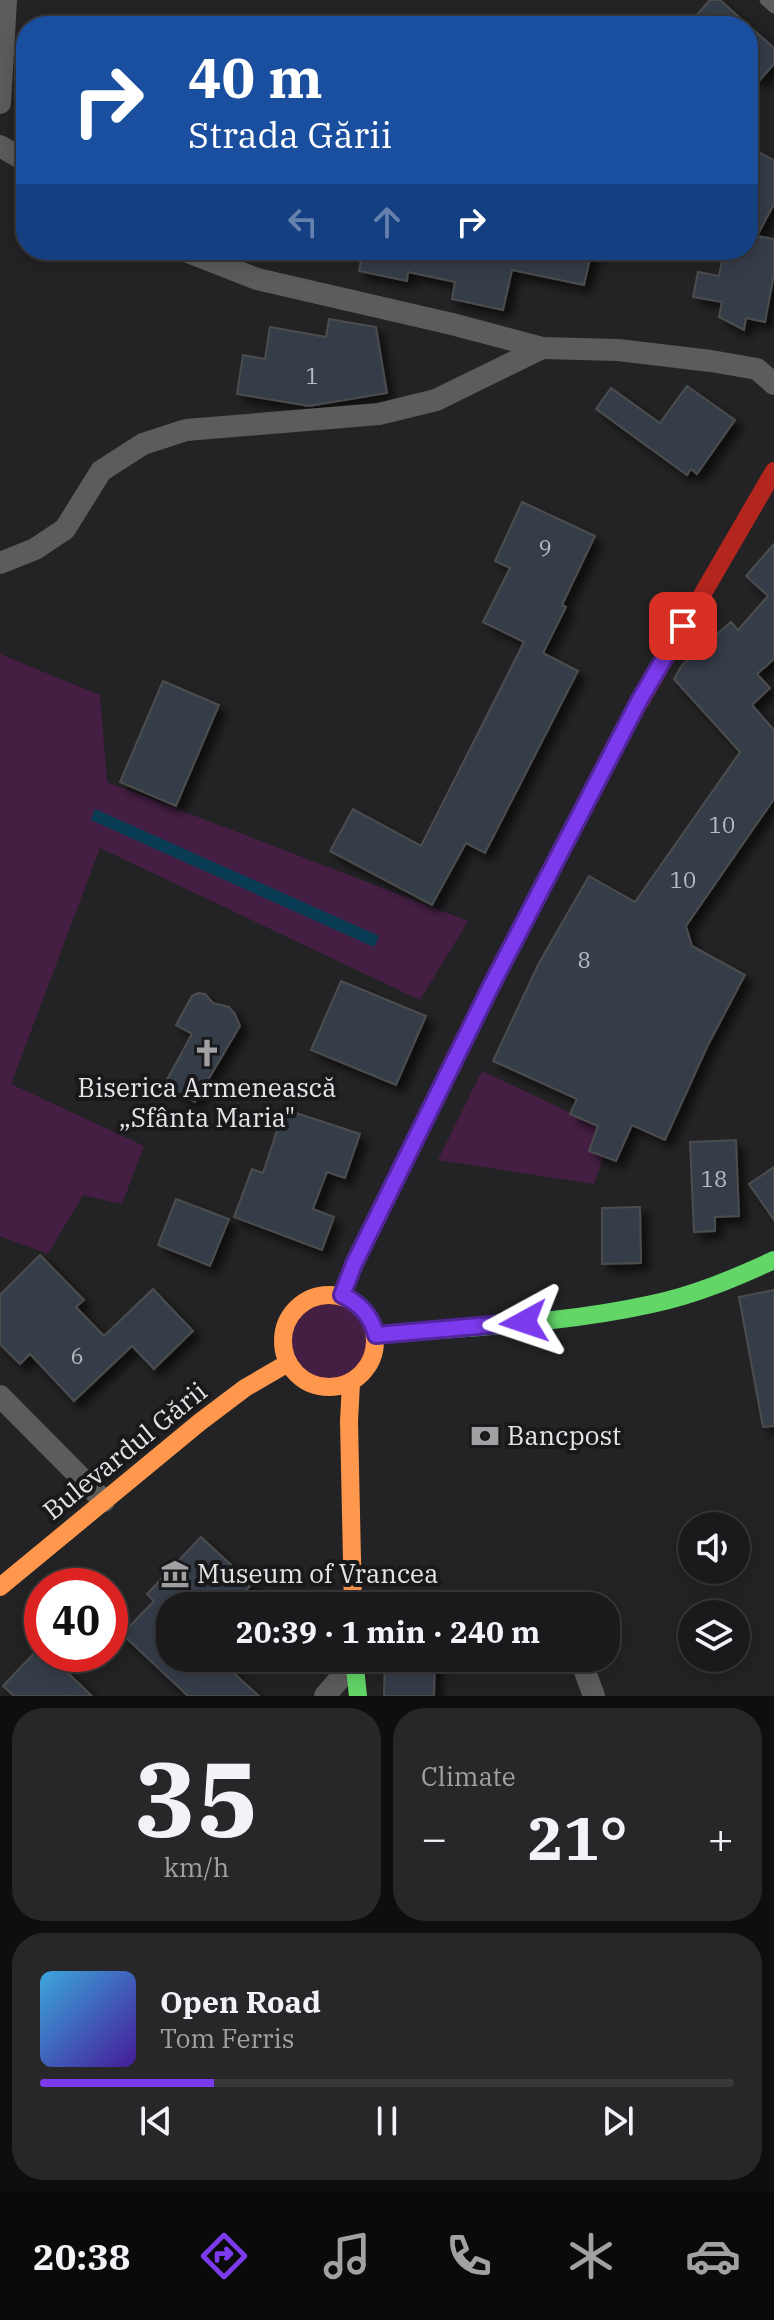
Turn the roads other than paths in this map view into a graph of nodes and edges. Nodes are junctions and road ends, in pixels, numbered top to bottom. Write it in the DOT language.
graph roads {
  1 [pos="6,0"];
  2 [pos="765,0"];
  3 [pos="774,8"];
  4 [pos="0,103"];
  5 [pos="209,260"];
  6 [pos="542,348"];
  7 [pos="774,384"];
  8 [pos="774,471"];
  9 [pos="0,563"];
  10 [pos="774,1260"];
  11 [pos="342,1295"];
  12 [pos="376,1335"];
  13 [pos="288,1363"];
  14 [pos="351,1383"];
  15 [pos="0,1396"];
  16 [pos="104,1501"];
  17 [pos="0,1587"];
  18 [pos="353,1592"];
  19 [pos="344,1672"];
  20 [pos="355,1672"];
  21 [pos="585,1672"];
  22 [pos="325,1696"];
  23 [pos="358,1696"];
  24 [pos="594,1696"];
  1 -- 4 [label="street"];
  2 -- 3 [label="lane"];
  5 -- 6 [label="street"];
  6 -- 7 [label="street"];
  6 -- 9 [label="street"];
  8 -- 11 [label="main road"];
  10 -- 12 [label="main road"];
  11 -- 12 [label="main road"];
  11 -- 13 [label="main road"];
  12 -- 14 [label="main road"];
  13 -- 14 [label="main road"];
  13 -- 16 [label="main road, Bulevardul Gării"];
  14 -- 18 [label="main road"];
  15 -- 16 [label="street"];
  16 -- 17 [label="main road, Bulevardul Gării"];
  19 -- 22 [label="street"];
  20 -- 23 [label="main road"];
  21 -- 24 [label="street"];
}
